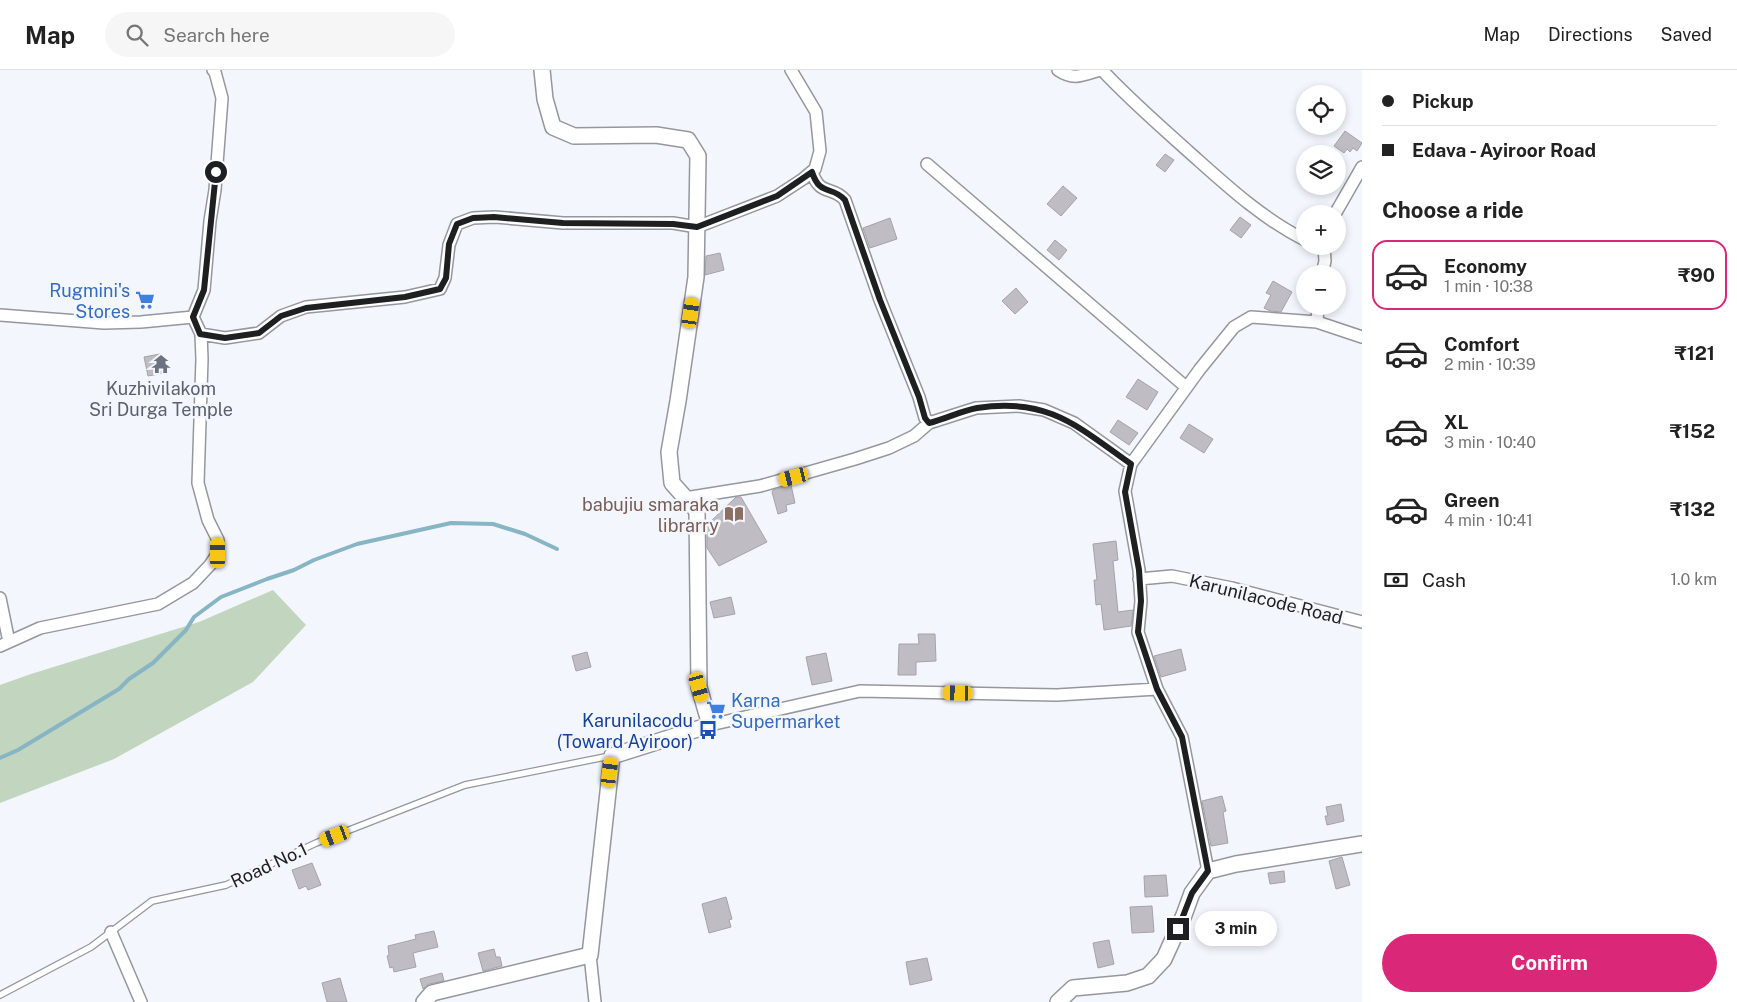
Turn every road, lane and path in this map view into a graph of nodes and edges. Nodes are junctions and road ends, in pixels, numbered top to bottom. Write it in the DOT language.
graph roads {
  1 [pos="213,70"];
  2 [pos="542,70"];
  3 [pos="791,70"];
  4 [pos="1058,70"];
  5 [pos="1101,70"];
  6 [pos="927,164"];
  7 [pos="1362,167"];
  8 [pos="812,172"];
  9 [pos="1340,205"];
  10 [pos="697,227"];
  11 [pos="1296,236"];
  12 [pos="0,315"];
  13 [pos="1317,315"];
  14 [pos="193,317"];
  15 [pos="1317,322"];
  16 [pos="200,334"];
  17 [pos="1362,337"];
  18 [pos="1186,388"];
  19 [pos="929,423"];
  20 [pos="1131,464"];
  21 [pos="686,498"];
  22 [pos="1139,578"];
  23 [pos="0,598"];
  24 [pos="1362,622"];
  25 [pos="5,644"];
  26 [pos="1157,689"];
  27 [pos="710,725"];
  28 [pos="612,756"];
  29 [pos="1362,844"];
  30 [pos="1208,871"];
  31 [pos="111,932"];
  32 [pos="590,955"];
  33 [pos="0,994"];
  34 [pos="141,1002"];
  35 [pos="424,1002"];
  36 [pos="595,1002"];
  37 [pos="1058,1002"];
  1 -- 14 [label="street"];
  2 -- 10 [label="main road"];
  3 -- 8 [label="street"];
  4 -- 5 [label="street"];
  5 -- 11 [label="street"];
  6 -- 18 [label="street"];
  7 -- 9 [label="street"];
  8 -- 10 [label="street"];
  8 -- 19 [label="street"];
  10 -- 16 [label="street"];
  10 -- 21 [label="main road"];
  12 -- 14 [label="street"];
  13 -- 15 [label="street"];
  14 -- 16 [label="street"];
  15 -- 17 [label="street"];
  15 -- 18 [label="street"];
  16 -- 25 [label="street"];
  18 -- 20 [label="street"];
  19 -- 20 [label="street"];
  19 -- 21 [label="street"];
  20 -- 22 [label="street"];
  21 -- 27 [label="main road"];
  22 -- 24 [label="street, Karunilacode Road"];
  22 -- 26 [label="street"];
  23 -- 25 [label="street"];
  26 -- 27 [label="street"];
  26 -- 30 [label="street"];
  27 -- 28 [label="main road"];
  28 -- 31 [label="lane, Road No.1"];
  28 -- 32 [label="main road"];
  29 -- 30 [label="main road"];
  30 -- 37 [label="main road"];
  31 -- 33 [label="lane, Road No.1"];
  31 -- 34 [label="street"];
  32 -- 35 [label="main road"];
  32 -- 36 [label="street"];
}
